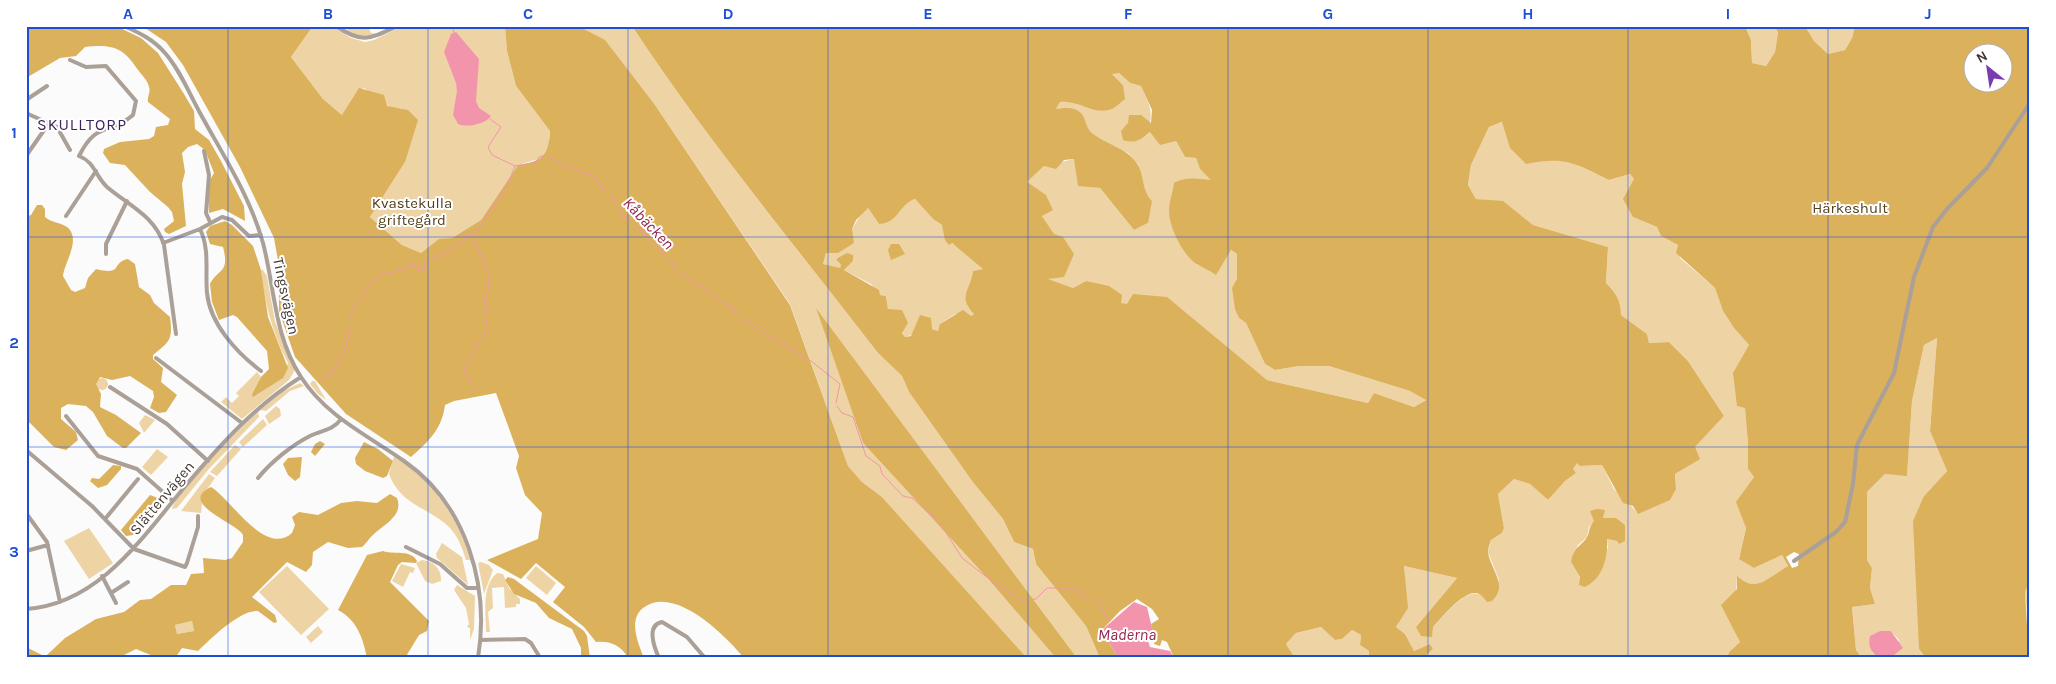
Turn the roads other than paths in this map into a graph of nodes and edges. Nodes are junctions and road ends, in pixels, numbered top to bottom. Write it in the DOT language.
graph roads {
  1 [pos="124,26"];
  2 [pos="336,26"];
  3 [pos="397,26"];
  4 [pos="70,60"];
  5 [pos="47,86"];
  6 [pos="26,100"];
  7 [pos="2030,103"];
  8 [pos="26,113"];
  9 [pos="49,124"];
  10 [pos="70,150"];
  11 [pos="204,151"];
  12 [pos="26,156"];
  13 [pos="96,171"];
  14 [pos="127,201"];
  15 [pos="66,216"];
  16 [pos="210,222"];
  17 [pos="200,229"];
  18 [pos="261,235"];
  19 [pos="163,243"];
  20 [pos="106,254"];
  21 [pos="176,334"];
  22 [pos="156,358"];
  23 [pos="261,371"];
  24 [pos="301,377"];
  25 [pos="110,387"];
  26 [pos="66,416"];
  27 [pos="341,420"];
  28 [pos="242,423"];
  29 [pos="26,450"];
  30 [pos="208,461"];
  31 [pos="258,478"];
  32 [pos="138,480"];
  33 [pos="173,501"];
  34 [pos="26,513"];
  35 [pos="198,516"];
  36 [pos="105,519"];
  37 [pos="48,546"];
  38 [pos="406,547"];
  39 [pos="134,549"];
  40 [pos="26,551"];
  41 [pos="1794,561"];
  42 [pos="102,576"];
  43 [pos="128,582"];
  44 [pos="478,588"];
  45 [pos="111,593"];
  46 [pos="60,602"];
  47 [pos="116,603"];
  48 [pos="26,609"];
  49 [pos="480,640"];
  50 [pos="539,656"];
  51 [pos="478,658"];
  52 [pos="659,658"];
  53 [pos="705,658"];
  1 -- 18 [label="street, Tingsvägen"];
  2 -- 3 [label="street"];
  4 -- 13 [label="street"];
  5 -- 6 [label="street"];
  7 -- 41 [label="street"];
  8 -- 9 [label="street"];
  9 -- 10 [label="street"];
  9 -- 12 [label="street"];
  11 -- 16 [label="street"];
  13 -- 14 [label="street"];
  13 -- 15 [label="street"];
  14 -- 19 [label="street"];
  14 -- 20 [label="street"];
  16 -- 17 [label="street"];
  16 -- 18 [label="street"];
  17 -- 19 [label="street"];
  17 -- 23 [label="street"];
  18 -- 24 [label="street, Tingsvägen"];
  19 -- 21 [label="street"];
  22 -- 28 [label="street"];
  24 -- 27 [label="street, Tingsvägen"];
  24 -- 28 [label="street, Slättenvägen"];
  25 -- 30 [label="street"];
  26 -- 33 [label="street"];
  27 -- 31 [label="street"];
  27 -- 44 [label="street, Tingsvägen"];
  28 -- 30 [label="street, Slättenvägen"];
  29 -- 36 [label="street"];
  30 -- 33 [label="street, Slättenvägen"];
  32 -- 36 [label="street"];
  33 -- 39 [label="street, Slättenvägen"];
  34 -- 37 [label="street"];
  35 -- 39 [label="street"];
  36 -- 39 [label="street"];
  37 -- 40 [label="street"];
  37 -- 46 [label="street"];
  38 -- 44 [label="street"];
  39 -- 42 [label="street, Slättenvägen"];
  42 -- 45 [label="street"];
  42 -- 46 [label="street, Slättenvägen"];
  43 -- 45 [label="street"];
  44 -- 49 [label="street, Tingsvägen"];
  45 -- 47 [label="street"];
  46 -- 48 [label="street, Slättenvägen"];
  49 -- 50 [label="street"];
  49 -- 51 [label="street, Tingsvägen"];
  52 -- 53 [label="street"];
}
